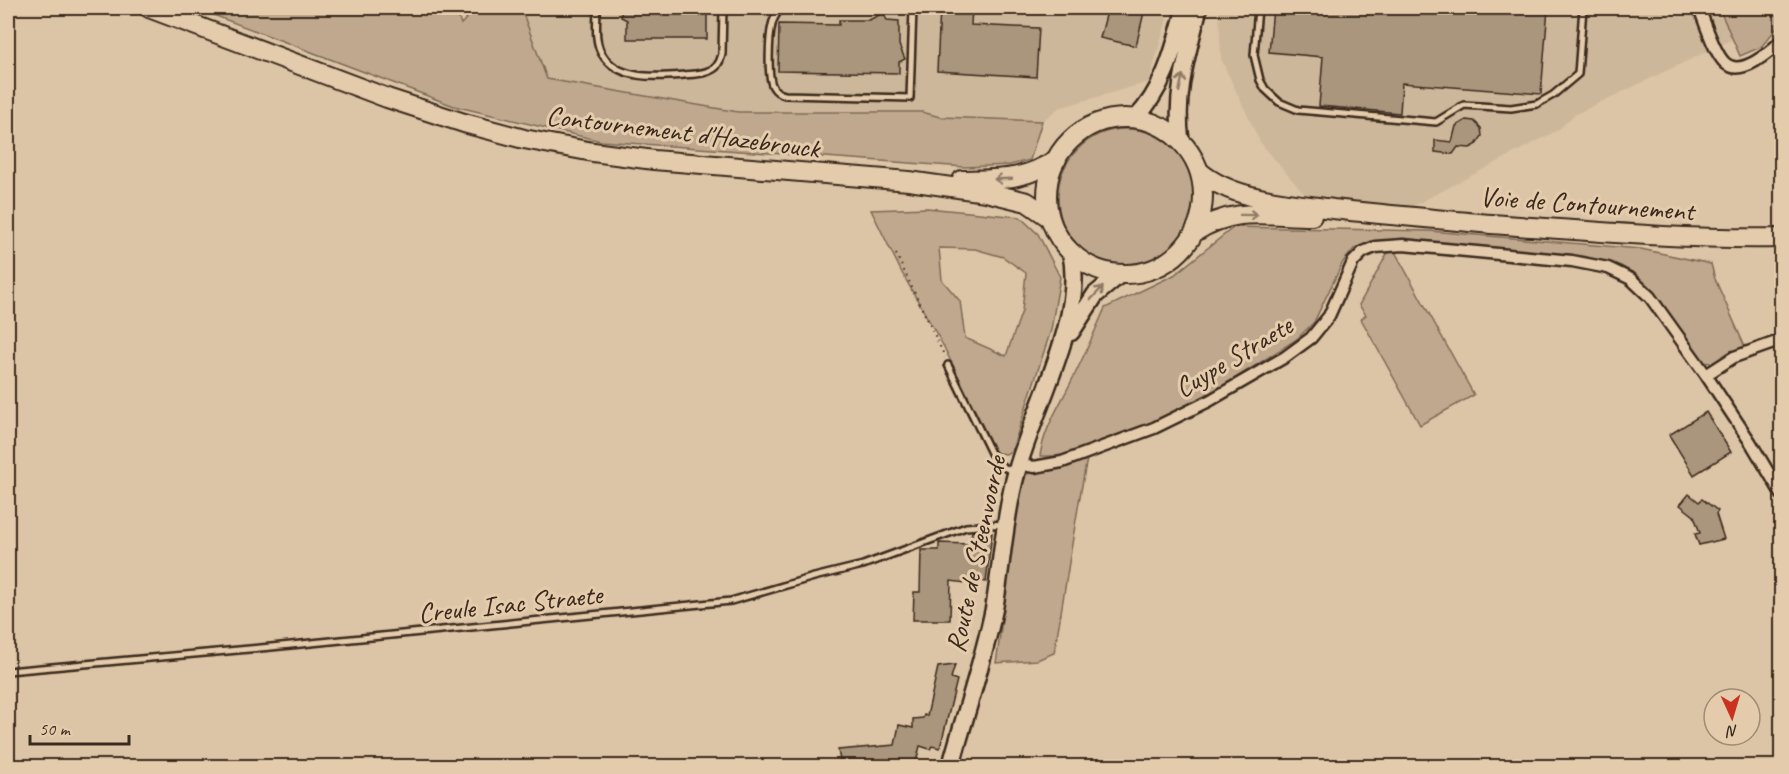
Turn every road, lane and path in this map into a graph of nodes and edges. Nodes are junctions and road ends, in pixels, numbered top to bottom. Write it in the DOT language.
graph roads {
  1 [pos="149,8"];
  2 [pos="597,8"];
  3 [pos="723,8"];
  4 [pos="781,8"];
  5 [pos="913,8"];
  6 [pos="1185,8"];
  7 [pos="1199,8"];
  8 [pos="1258,8"];
  9 [pos="1583,8"];
  10 [pos="1699,8"];
  11 [pos="1782,40"];
  12 [pos="1135,119"];
  13 [pos="1180,141"];
  14 [pos="1057,159"];
  15 [pos="1199,171"];
  16 [pos="909,181"];
  17 [pos="1388,216"];
  18 [pos="1050,218"];
  19 [pos="1194,232"];
  20 [pos="1782,238"];
  21 [pos="1071,252"];
  22 [pos="897,254"];
  23 [pos="1120,274"];
  24 [pos="1782,340"];
  25 [pos="1058,354"];
  26 [pos="948,365"];
  27 [pos="1706,375"];
  28 [pos="1017,468"];
  29 [pos="1782,495"];
  30 [pos="1005,524"];
  31 [pos="8,671"];
  32 [pos="951,766"];
  1 -- 16 [label="highway, Contournement d'Hazebrouck"];
  2 -- 3 [label="lane"];
  4 -- 5 [label="lane"];
  6 -- 12 [label="main road"];
  13 -- 7 [label="main road, one-way"];
  8 -- 9 [label="lane"];
  10 -- 11 [label="street"];
  12 -- 13 [label="highway"];
  12 -- 14 [label="highway"];
  13 -- 15 [label="highway"];
  14 -- 16 [label="highway, Contournement d'Hazebrouck, one-way"];
  14 -- 18 [label="highway"];
  15 -- 17 [label="highway, Voie de Contournement"];
  15 -- 19 [label="highway"];
  16 -- 18 [label="highway, Contournement d'Hazebrouck"];
  19 -- 17 [label="highway, Voie de Contournement, one-way"];
  17 -- 20 [label="highway, Voie de Contournement"];
  18 -- 21 [label="highway"];
  19 -- 23 [label="highway"];
  21 -- 23 [label="highway"];
  21 -- 25 [label="main road, Route de Steenvoorde"];
  22 -- 26 [label="path"];
  25 -- 23 [label="main road, Route de Steenvoorde, one-way"];
  24 -- 27 [label="street"];
  25 -- 28 [label="main road, Route de Steenvoorde"];
  26 -- 28 [label="lane"];
  27 -- 28 [label="street, Cuype Straete"];
  27 -- 29 [label="street, Cuype Straete"];
  28 -- 30 [label="main road, Route de Steenvoorde"];
  30 -- 31 [label="lane, Creule Isac Straete"];
  30 -- 32 [label="main road, Route de Steenvoorde"];
}
